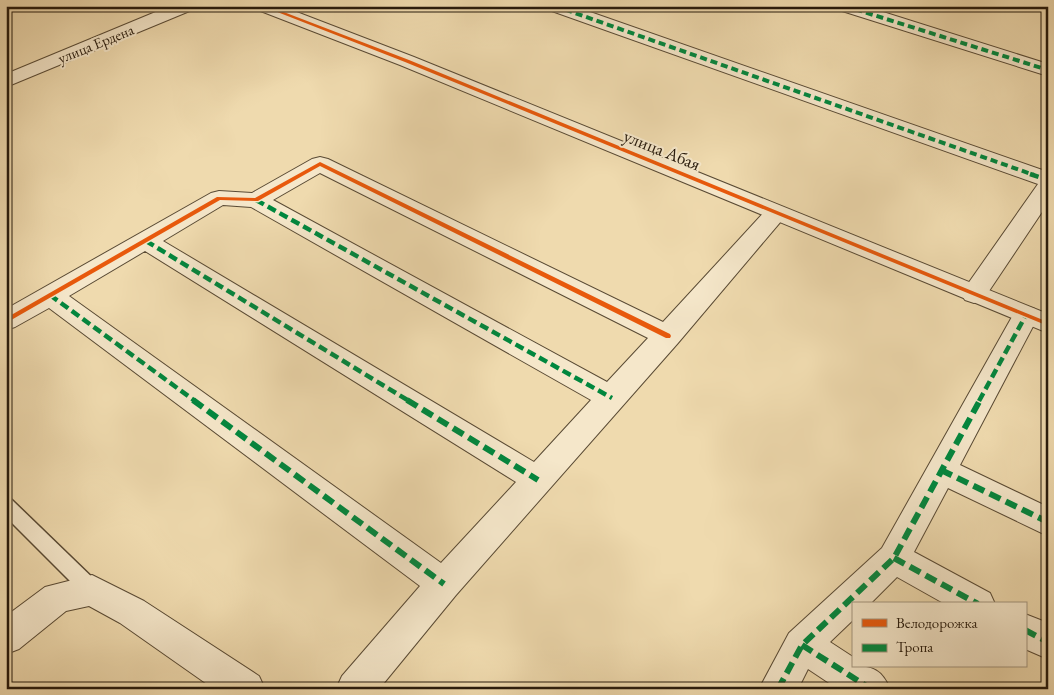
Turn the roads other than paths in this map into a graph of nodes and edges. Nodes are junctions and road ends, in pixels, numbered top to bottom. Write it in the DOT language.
graph roads {
  1 [pos="186,6"];
  2 [pos="264,6"];
  3 [pos="555,6"];
  4 [pos="845,6"];
  5 [pos="1048,70"];
  6 [pos="6,81"];
  7 [pos="1048,180"];
  8 [pos="1048,186"];
  9 [pos="256,200"];
  10 [pos="776,213"];
  11 [pos="146,241"];
  12 [pos="974,294"];
  13 [pos="50,296"];
  14 [pos="1037,320"];
  15 [pos="6,321"];
  16 [pos="668,336"];
  17 [pos="612,398"];
  18 [pos="941,470"];
  19 [pos="538,480"];
  20 [pos="6,505"];
  21 [pos="1048,522"];
  22 [pos="894,558"];
  23 [pos="444,584"];
  24 [pos="92,590"];
  25 [pos="974,602"];
  26 [pos="1026,631"];
  27 [pos="6,637"];
  28 [pos="1048,642"];
  29 [pos="802,645"];
  30 [pos="246,689"];
  31 [pos="355,689"];
  32 [pos="778,689"];
  33 [pos="871,689"];
  1 -- 6 [label="street, улица Ердена"];
  2 -- 10 [label="street, улица Абая"];
  3 -- 7 [label="street"];
  4 -- 5 [label="street"];
  8 -- 12 [label="street"];
  9 -- 11 [label="street"];
  9 -- 16 [label="street"];
  9 -- 17 [label="street"];
  10 -- 12 [label="street, улица Абая"];
  10 -- 16 [label="street"];
  11 -- 13 [label="street"];
  11 -- 19 [label="street"];
  12 -- 14 [label="street, улица Абая"];
  13 -- 15 [label="street"];
  13 -- 23 [label="street"];
  14 -- 18 [label="street"];
  16 -- 17 [label="street"];
  17 -- 19 [label="street"];
  18 -- 21 [label="street"];
  18 -- 22 [label="street"];
  19 -- 23 [label="street"];
  20 -- 24 [label="lane"];
  22 -- 25 [label="street"];
  22 -- 29 [label="street"];
  23 -- 31 [label="street"];
  24 -- 27 [label="street"];
  24 -- 30 [label="street"];
  26 -- 28 [label="street"];
  29 -- 32 [label="street"];
  29 -- 33 [label="street"];
}
